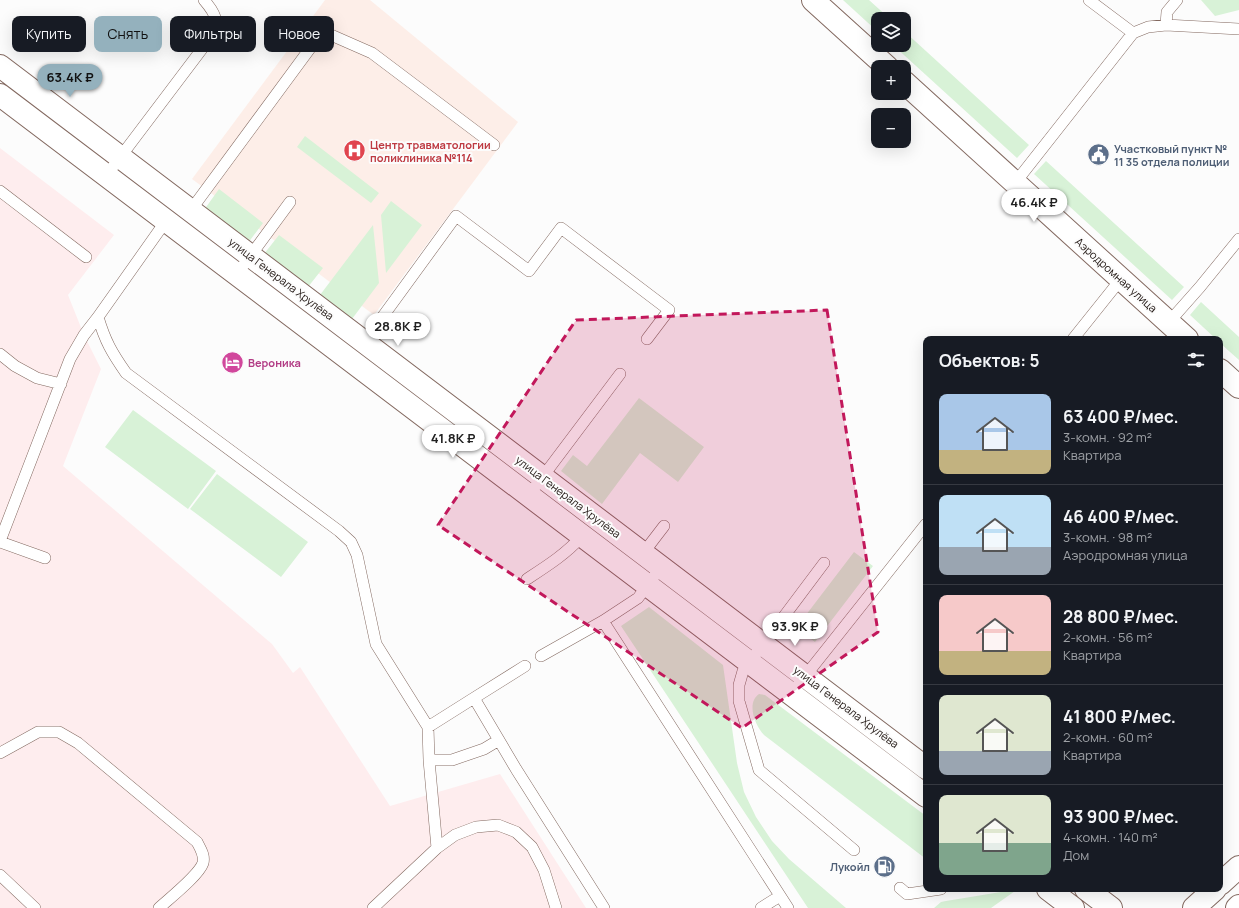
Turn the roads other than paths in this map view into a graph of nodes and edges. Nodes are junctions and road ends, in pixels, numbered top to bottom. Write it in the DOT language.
graph roads {
  1 [pos="204,0"];
  2 [pos="814,0"];
  3 [pos="1088,0"];
  4 [pos="1177,0"];
  5 [pos="1166,25"];
  6 [pos="1239,30"];
  7 [pos="1133,33"];
  8 [pos="879,60"];
  9 [pos="0,66"];
  10 [pos="911,88"];
  11 [pos="0,95"];
  12 [pos="494,145"];
  13 [pos="120,157"];
  14 [pos="106,176"];
  15 [pos="1015,183"];
  16 [pos="0,191"];
  17 [pos="290,202"];
  18 [pos="185,207"];
  19 [pos="171,225"];
  20 [pos="1239,239"];
  21 [pos="250,256"];
  22 [pos="86,257"];
  23 [pos="237,274"];
  24 [pos="1121,279"];
  25 [pos="98,317"];
  26 [pos="1168,322"];
  27 [pos="1075,336"];
  28 [pos="1184,336"];
  29 [pos="647,339"];
  30 [pos="364,342"];
  31 [pos="0,354"];
  32 [pos="350,360"];
  33 [pos="1223,373"];
  34 [pos="620,374"];
  35 [pos="60,384"];
  36 [pos="1239,387"];
  37 [pos="542,477"];
  38 [pos="529,496"];
  39 [pos="664,526"];
  40 [pos="923,528"];
  41 [pos="582,536"];
  42 [pos="0,541"];
  43 [pos="643,554"];
  44 [pos="46,558"];
  45 [pos="824,563"];
  46 [pos="661,567"];
  47 [pos="630,572"];
  48 [pos="527,580"];
  49 [pos="648,585"];
  50 [pos="603,621"];
  51 [pos="763,644"];
  52 [pos="542,656"];
  53 [pos="749,662"];
  54 [pos="525,666"];
  55 [pos="805,676"];
  56 [pos="791,694"];
  57 [pos="474,698"];
  58 [pos="428,727"];
  59 [pos="499,740"];
  60 [pos="0,753"];
  61 [pos="429,760"];
  62 [pos="923,766"];
  63 [pos="923,794"];
  64 [pos="436,848"];
  65 [pos="854,850"];
  66 [pos="1239,867"];
  67 [pos="0,874"];
  68 [pos="1223,881"];
  69 [pos="900,888"];
  70 [pos="923,892"];
  71 [pos="1052,892"];
  72 [pos="1090,892"];
  73 [pos="1212,892"];
  74 [pos="780,896"];
  75 [pos="35,908"];
  76 [pos="159,908"];
  77 [pos="373,908"];
  78 [pos="556,908"];
  79 [pos="604,908"];
  80 [pos="761,908"];
  81 [pos="788,908"];
  82 [pos="1073,908"];
  83 [pos="1111,908"];
  84 [pos="1194,908"];
  1 -- 13 [label="lane"];
  2 -- 8 [label="street"];
  3 -- 7 [label="lane"];
  4 -- 5 [label="lane"];
  5 -- 6 [label="lane"];
  5 -- 7 [label="lane"];
  7 -- 15 [label="lane"];
  9 -- 13 [label="street, улица Генерала Хрулёва"];
  10 -- 15 [label="street, Аэродромная улица"];
  11 -- 14 [label="street, улица Генерала Хрулёва"];
  12 -- 18 [label="lane"];
  13 -- 14 [label="lane"];
  13 -- 18 [label="street, улица Генерала Хрулёва"];
  14 -- 19 [label="street, улица Генерала Хрулёва"];
  15 -- 24 [label="street, Аэродромная улица"];
  16 -- 22 [label="lane"];
  17 -- 21 [label="lane"];
  18 -- 19 [label="lane"];
  18 -- 21 [label="street, улица Генерала Хрулёва"];
  19 -- 23 [label="street, улица Генерала Хрулёва"];
  19 -- 25 [label="lane"];
  20 -- 26 [label="lane"];
  21 -- 23 [label="lane"];
  21 -- 30 [label="street, улица Генерала Хрулёва"];
  23 -- 32 [label="street, улица Генерала Хрулёва"];
  24 -- 26 [label="street, Аэродромная улица"];
  24 -- 27 [label="lane"];
  25 -- 35 [label="lane"];
  25 -- 58 [label="lane"];
  26 -- 28 [label="street, Аэродромная улица"];
  29 -- 30 [label="lane"];
  30 -- 32 [label="lane"];
  30 -- 37 [label="street, улица Генерала Хрулёва"];
  31 -- 35 [label="lane"];
  32 -- 38 [label="street, улица Генерала Хрулёва"];
  33 -- 36 [label="street"];
  34 -- 37 [label="lane"];
  35 -- 42 [label="lane"];
  37 -- 38 [label="lane"];
  37 -- 43 [label="street, улица Генерала Хрулёва"];
  38 -- 41 [label="street, улица Генерала Хрулёва"];
  39 -- 43 [label="lane"];
  40 -- 55 [label="lane"];
  41 -- 47 [label="street, улица Генерала Хрулёва"];
  41 -- 48 [label="lane"];
  42 -- 44 [label="lane"];
  43 -- 46 [label="street, улица Генерала Хрулёва"];
  43 -- 47 [label="lane"];
  45 -- 51 [label="lane"];
  46 -- 49 [label="lane"];
  46 -- 51 [label="street, улица Генерала Хрулёва"];
  47 -- 49 [label="street, улица Генерала Хрулёва"];
  49 -- 50 [label="lane"];
  49 -- 53 [label="street, улица Генерала Хрулёва"];
  50 -- 52 [label="lane"];
  50 -- 74 [label="lane"];
  51 -- 53 [label="lane"];
  51 -- 55 [label="street, улица Генерала Хрулёва"];
  53 -- 56 [label="street, улица Генерала Хрулёва"];
  53 -- 65 [label="lane"];
  54 -- 57 [label="lane"];
  55 -- 56 [label="lane"];
  55 -- 62 [label="street, улица Генерала Хрулёва"];
  56 -- 63 [label="street, улица Генерала Хрулёва"];
  57 -- 58 [label="lane"];
  57 -- 59 [label="lane"];
  58 -- 61 [label="lane"];
  59 -- 61 [label="lane"];
  59 -- 79 [label="lane"];
  60 -- 76 [label="lane"];
  61 -- 64 [label="lane"];
  64 -- 77 [label="lane"];
  64 -- 78 [label="lane"];
  66 -- 68 [label="street"];
  67 -- 75 [label="lane"];
  69 -- 70 [label="lane"];
  71 -- 82 [label="street"];
  72 -- 83 [label="street"];
  73 -- 84 [label="street"];
  74 -- 80 [label="lane"];
  74 -- 81 [label="lane"];
}
